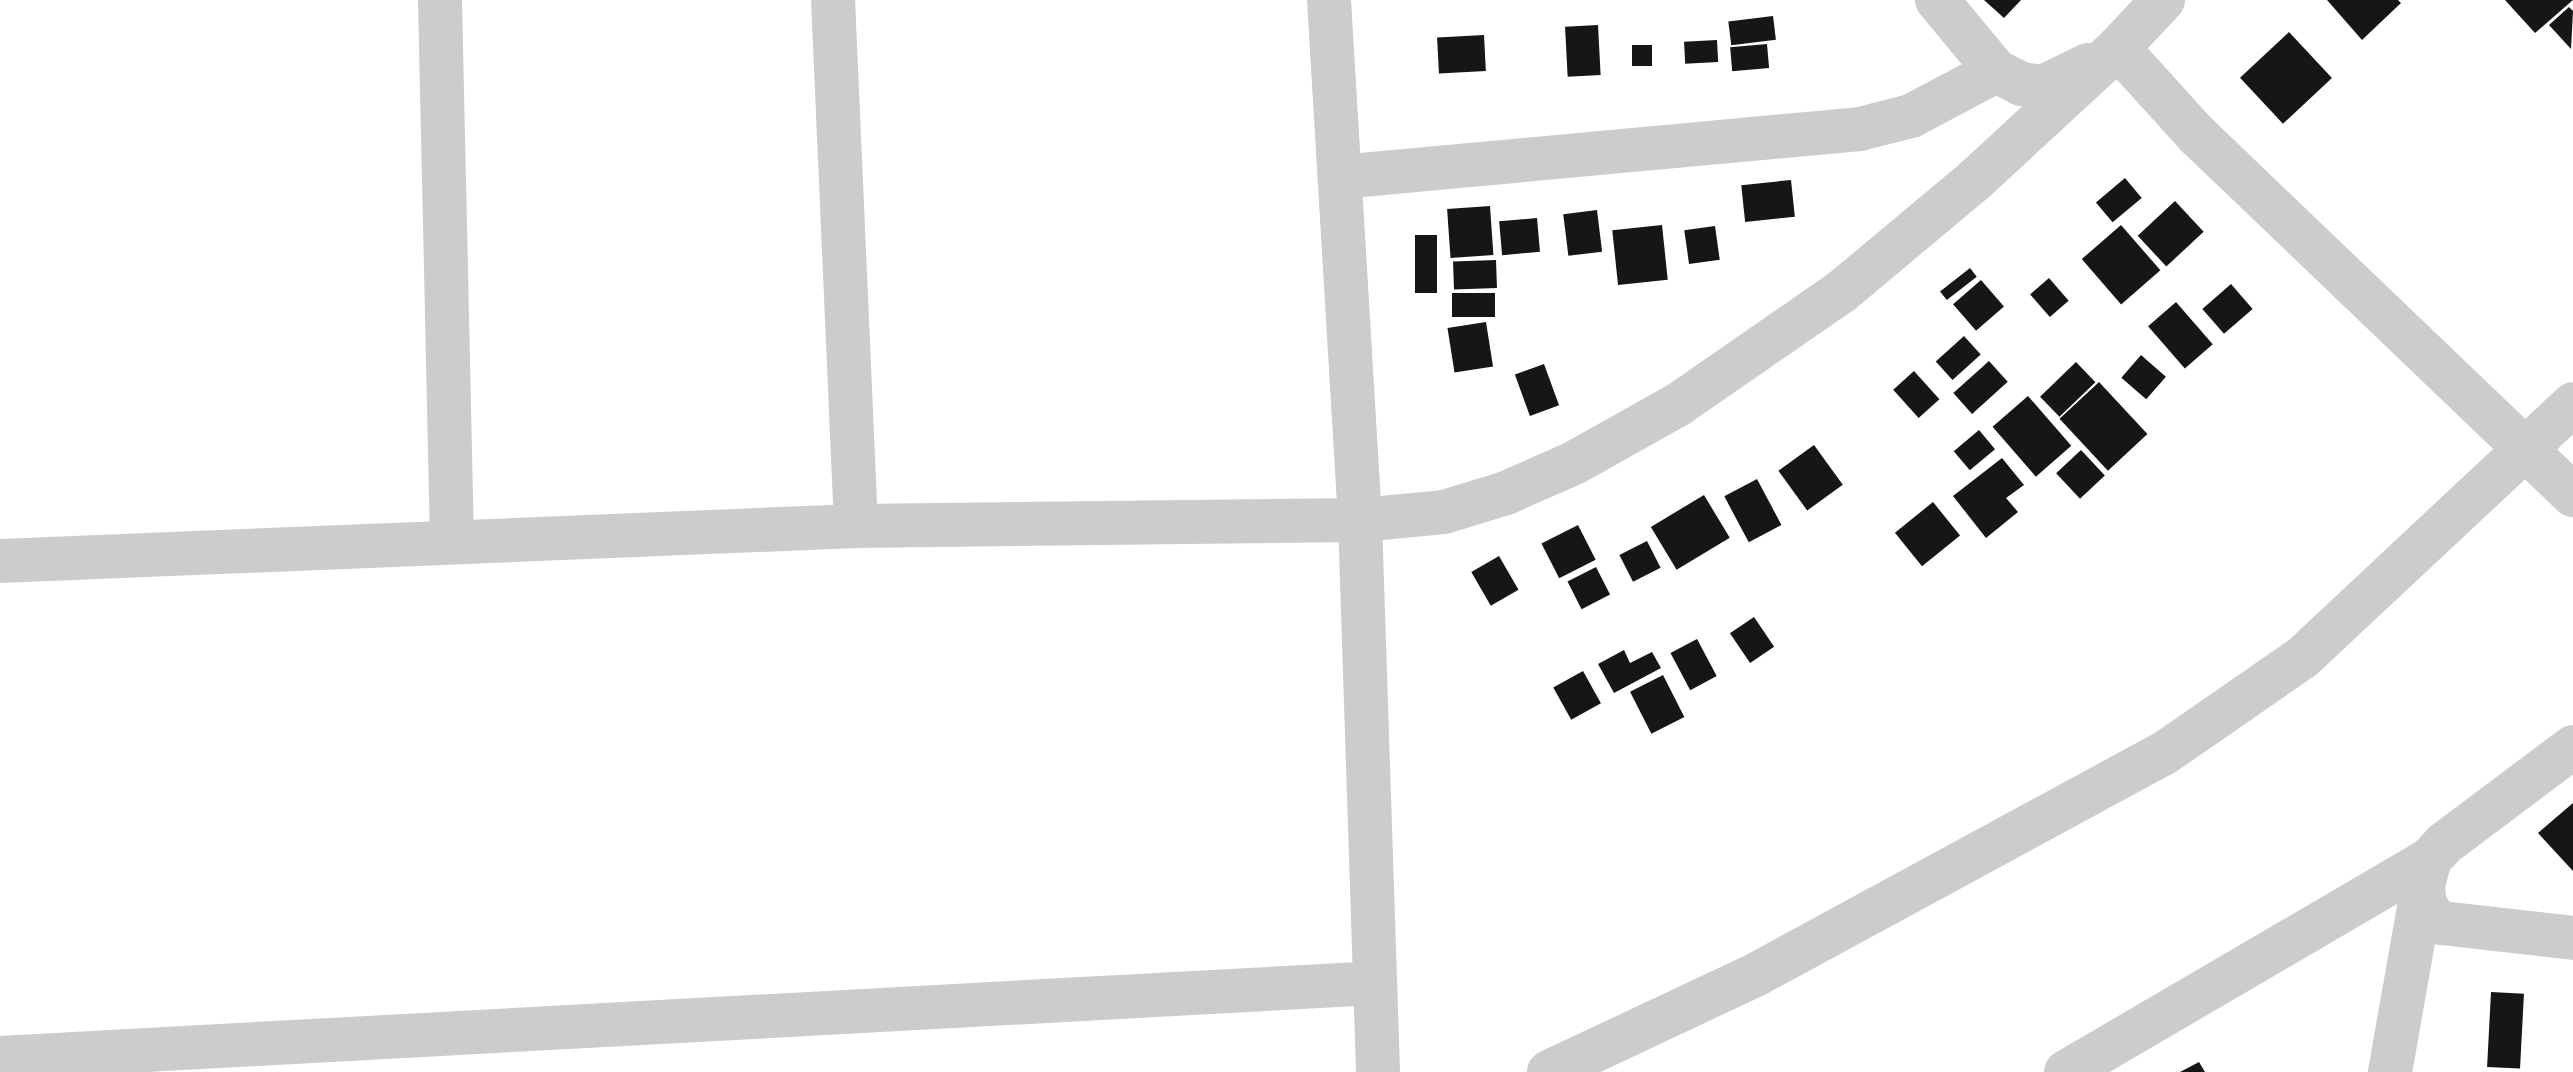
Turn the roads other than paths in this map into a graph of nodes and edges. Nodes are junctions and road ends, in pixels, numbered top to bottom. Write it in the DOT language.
graph roads {
  1 [pos="440,0"];
  2 [pos="833,0"];
  3 [pos="1329,0"];
  4 [pos="1937,0"];
  5 [pos="2163,0"];
  6 [pos="2118,48"];
  7 [pos="1996,71"];
  8 [pos="1340,177"];
  9 [pos="2573,404"];
  10 [pos="2527,449"];
  11 [pos="2573,495"];
  12 [pos="1360,520"];
  13 [pos="856,526"];
  14 [pos="452,540"];
  15 [pos="0,561"];
  16 [pos="2573,747"];
  17 [pos="2426,872"];
  18 [pos="2573,938"];
  19 [pos="1374,983"];
  20 [pos="0,1058"];
  21 [pos="1378,1072"];
  22 [pos="1549,1072"];
  23 [pos="2066,1072"];
  24 [pos="2390,1072"];
  1 -- 14 [label="street"];
  2 -- 13 [label="street"];
  3 -- 8 [label="street"];
  4 -- 7 [label="street"];
  5 -- 6 [label="street"];
  6 -- 7 [label="street"];
  6 -- 10 [label="street"];
  6 -- 12 [label="street"];
  7 -- 8 [label="street"];
  8 -- 12 [label="street"];
  9 -- 10 [label="street"];
  10 -- 11 [label="street"];
  10 -- 22 [label="street"];
  12 -- 13 [label="street"];
  12 -- 19 [label="street"];
  13 -- 14 [label="street"];
  14 -- 15 [label="street"];
  16 -- 17 [label="street"];
  17 -- 18 [label="street"];
  17 -- 23 [label="street"];
  17 -- 24 [label="street"];
  19 -- 20 [label="street"];
  19 -- 21 [label="street"];
}
